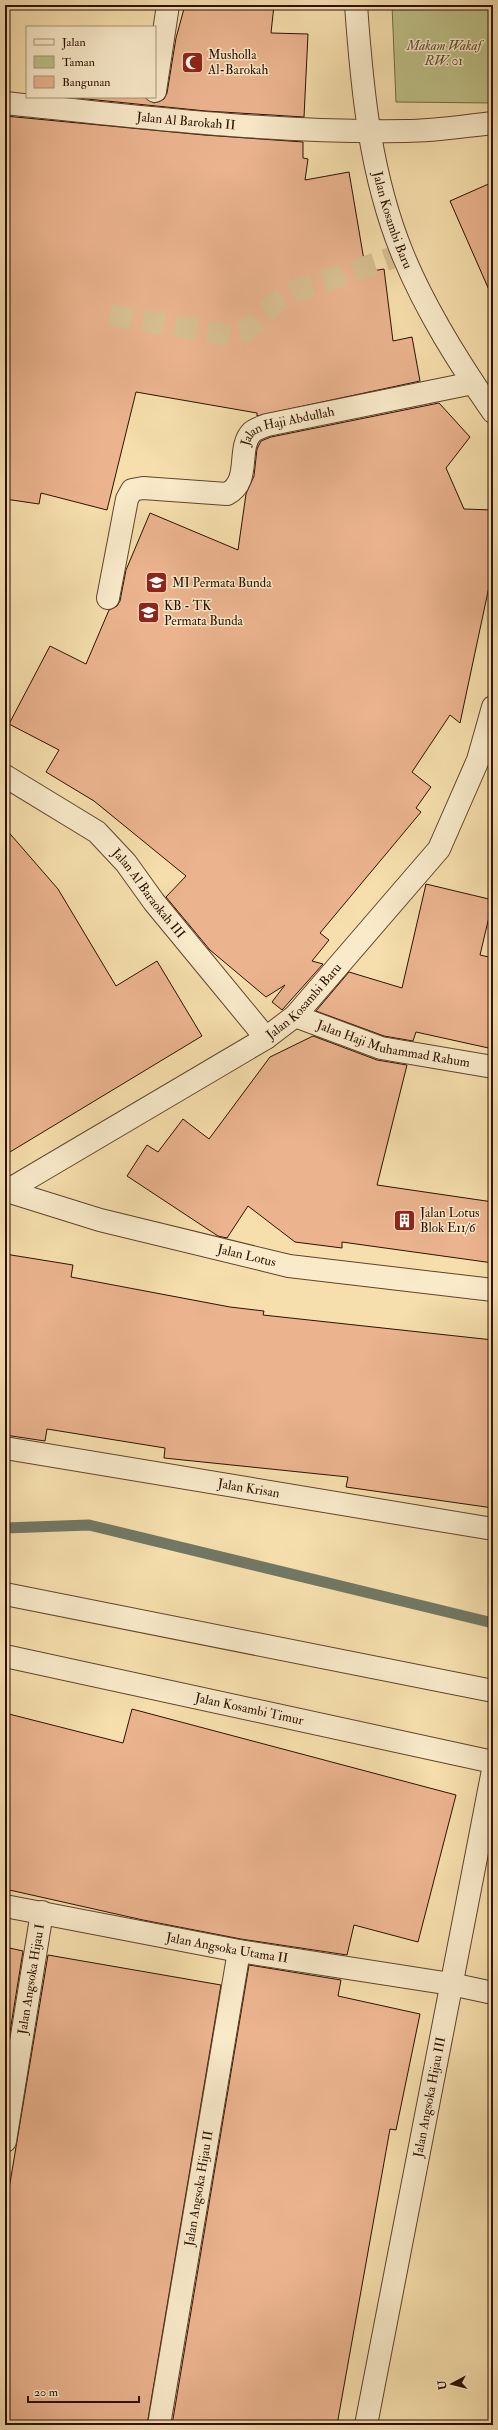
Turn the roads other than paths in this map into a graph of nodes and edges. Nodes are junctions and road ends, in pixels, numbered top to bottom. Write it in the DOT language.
graph roads {
  1 [pos="168,5"];
  2 [pos="356,5"];
  3 [pos="156,84"];
  4 [pos="154,98"];
  5 [pos="5,103"];
  6 [pos="151,119"];
  7 [pos="493,123"];
  8 [pos="368,131"];
  9 [pos="473,383"];
  10 [pos="493,412"];
  11 [pos="108,598"];
  12 [pos="493,707"];
  13 [pos="5,776"];
  14 [pos="295,1016"];
  15 [pos="266,1038"];
  16 [pos="493,1067"];
  17 [pos="6,1191"];
  18 [pos="493,1290"];
  19 [pos="5,1448"];
  20 [pos="493,1529"];
  21 [pos="5,1594"];
  22 [pos="5,1656"];
  23 [pos="493,1691"];
  24 [pos="493,1762"];
  25 [pos="493,1770"];
  26 [pos="5,1906"];
  27 [pos="42,1912"];
  28 [pos="239,1951"];
  29 [pos="451,1984"];
  30 [pos="493,1993"];
  31 [pos="5,2141"];
  32 [pos="160,2425"];
  33 [pos="366,2425"];
  1 -- 3 [label="street"];
  2 -- 8 [label="street, Jalan Kosambi Baru"];
  4 -- 6 [label="street"];
  5 -- 6 [label="street, Jalan Al Barokah II"];
  6 -- 8 [label="street, Jalan Al Barokah II"];
  7 -- 8 [label="street, Jalan Al Barokah II"];
  8 -- 9 [label="street, Jalan Kosambi Baru"];
  9 -- 10 [label="street, Jalan Kosambi Baru"];
  9 -- 11 [label="street, Jalan Haji Abdullah"];
  12 -- 14 [label="street, Jalan Kosambi Baru"];
  13 -- 15 [label="street, Jalan Al Baraokah III"];
  14 -- 15 [label="street, Jalan Kosambi Baru"];
  14 -- 16 [label="street, Jalan Haji Muhammad Rahum"];
  15 -- 17 [label="street, Jalan Kosambi Baru"];
  17 -- 18 [label="street, Jalan Lotus"];
  19 -- 20 [label="street, Jalan Krisan"];
  21 -- 23 [label="street"];
  22 -- 24 [label="street, Jalan Kosambi Timur"];
  25 -- 29 [label="street, Jalan Angsoka Hijau III"];
  26 -- 27 [label="street, Jalan Angsoka Utama II"];
  27 -- 28 [label="street, Jalan Angsoka Utama II"];
  27 -- 31 [label="street, Jalan Angsoka Hijau I"];
  28 -- 29 [label="street, Jalan Angsoka Utama II"];
  28 -- 32 [label="street, Jalan Angsoka Hijau II"];
  29 -- 30 [label="street, Jalan Angsoka Utama II"];
  29 -- 33 [label="street, Jalan Angsoka Hijau III"];
}
